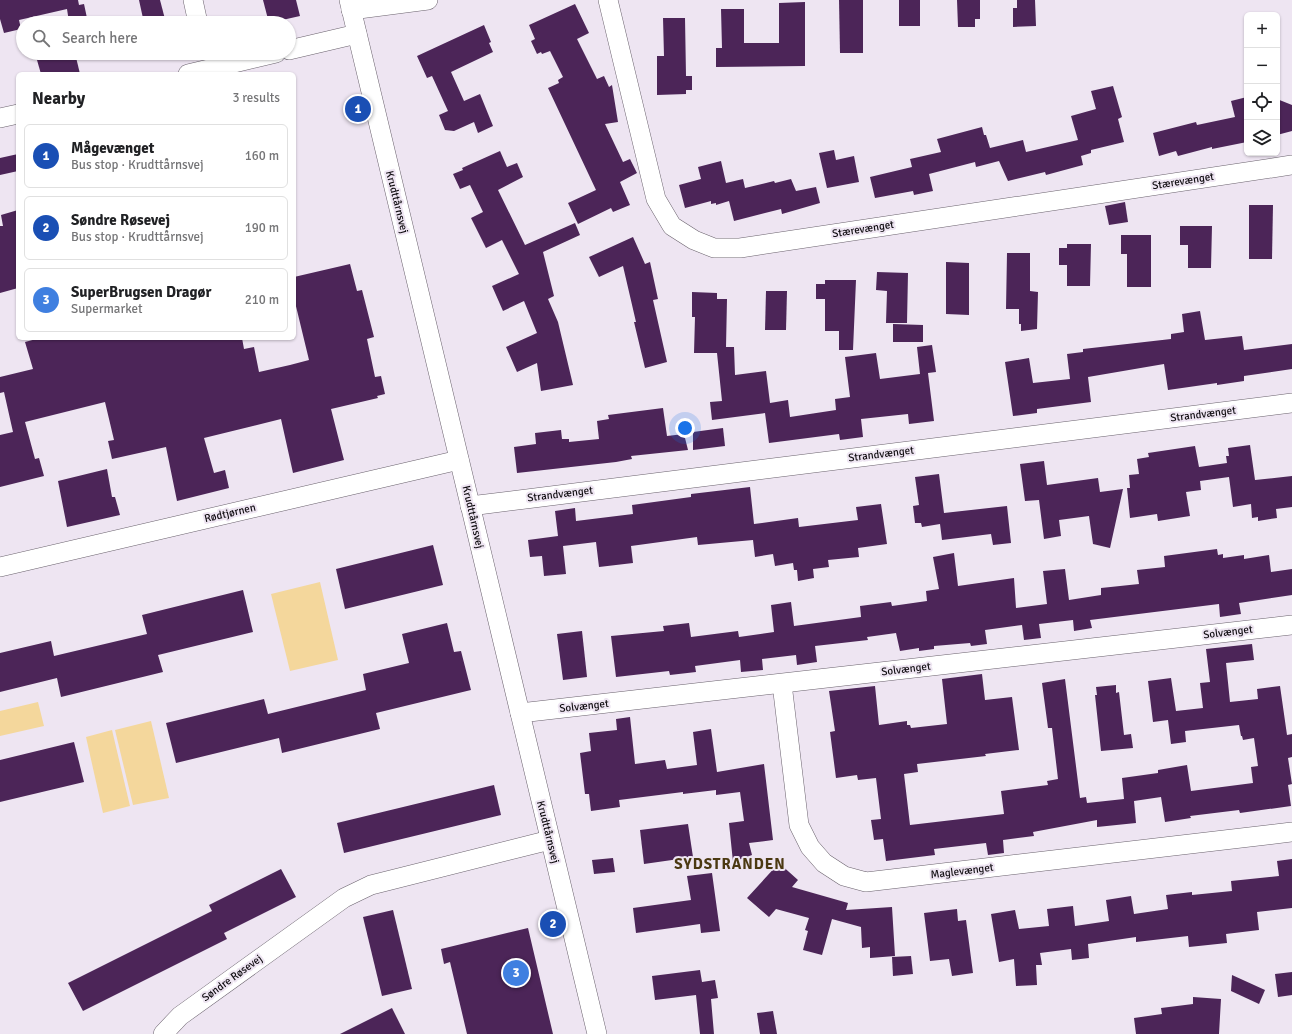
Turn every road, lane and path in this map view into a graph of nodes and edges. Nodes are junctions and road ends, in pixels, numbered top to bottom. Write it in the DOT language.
graph roads {
  1 [pos="193,0"];
  2 [pos="428,0"];
  3 [pos="608,0"];
  4 [pos="350,5"];
  5 [pos="196,16"];
  6 [pos="357,34"];
  7 [pos="296,48"];
  8 [pos="207,61"];
  9 [pos="191,72"];
  10 [pos="16,114"];
  11 [pos="0,118"];
  12 [pos="1292,165"];
  13 [pos="1292,403"];
  14 [pos="459,460"];
  15 [pos="470,506"];
  16 [pos="0,566"];
  17 [pos="1292,625"];
  18 [pos="782,684"];
  19 [pos="520,713"];
  20 [pos="1292,832"];
  21 [pos="550,840"];
  22 [pos="163,1034"];
  23 [pos="597,1034"];
  1 -- 5 [label="street"];
  2 -- 4 [label="street"];
  3 -- 12 [label="street, Stærevænget"];
  4 -- 6 [label="street, Krudttårnsvej"];
  6 -- 7 [label="street"];
  6 -- 14 [label="street, Krudttårnsvej"];
  8 -- 9 [label="street"];
  10 -- 11 [label="street"];
  13 -- 15 [label="street, Strandvænget"];
  14 -- 15 [label="street, Krudttårnsvej"];
  14 -- 16 [label="street, Rødtjørnen"];
  15 -- 19 [label="street, Krudttårnsvej"];
  17 -- 18 [label="street, Solvænget"];
  18 -- 19 [label="street, Solvænget"];
  18 -- 20 [label="street, Maglevænget"];
  19 -- 21 [label="street, Krudttårnsvej"];
  21 -- 22 [label="street, Søndre Røsevej"];
  21 -- 23 [label="street, Krudttårnsvej"];
}
